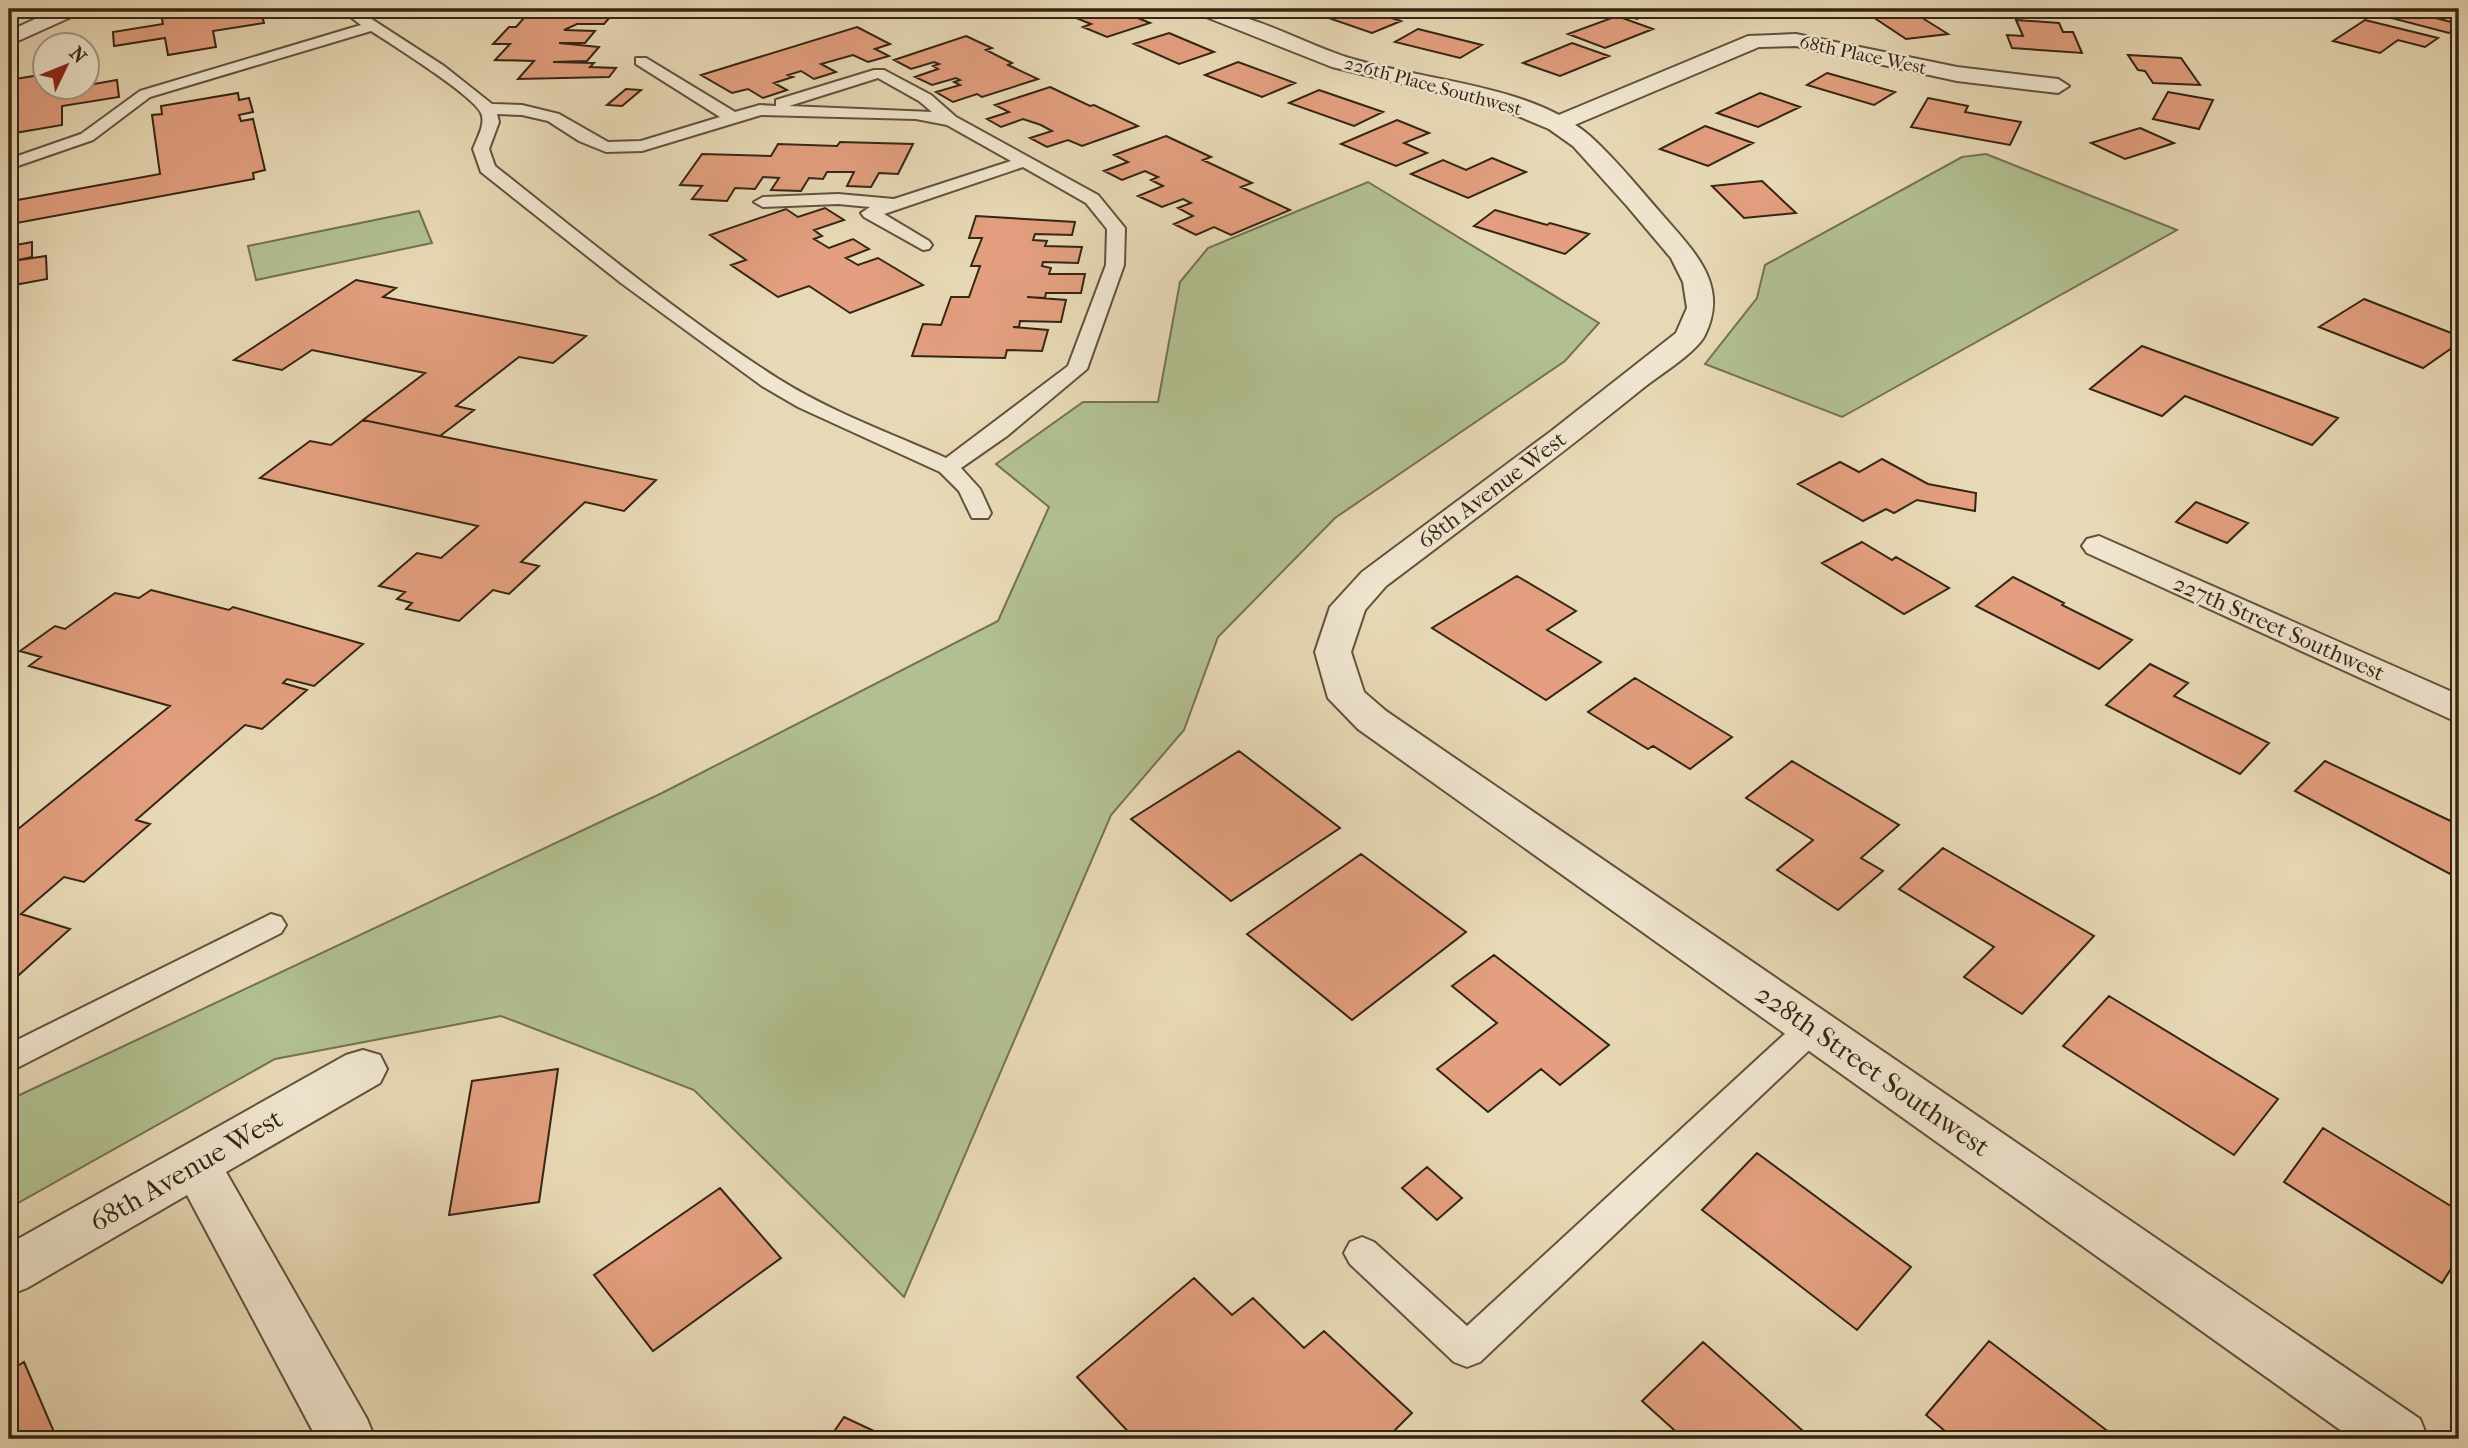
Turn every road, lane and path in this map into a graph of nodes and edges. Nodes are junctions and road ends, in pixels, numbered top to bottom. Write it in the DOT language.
graph roads {
  1 [pos="73,9"];
  2 [pos="347,9"];
  3 [pos="1203,9"];
  4 [pos="372,26"];
  5 [pos="9,39"];
  6 [pos="641,61"];
  7 [pos="2059,86"];
  8 [pos="488,109"];
  9 [pos="760,110"];
  10 [pos="733,118"];
  11 [pos="951,121"];
  12 [pos="1557,124"];
  13 [pos="1026,161"];
  14 [pos="9,164"];
  15 [pos="763,202"];
  16 [pos="896,205"];
  17 [pos="923,246"];
  18 [pos="1701,308"];
  19 [pos="948,467"];
  20 [pos="979,513"];
  21 [pos="2099,546"];
  22 [pos="1347,698"];
  23 [pos="2459,710"];
  24 [pos="271,925"];
  25 [pos="1812,1028"];
  26 [pos="9,1059"];
  27 [pos="363,1069"];
  28 [pos="196,1165"];
  29 [pos="1362,1253"];
  30 [pos="9,1271"];
  31 [pos="347,1439"];
  32 [pos="2400,1439"];
  1 -- 5 [label="street"];
  2 -- 4 [label="lane"];
  3 -- 12 [label="street, 226th Place Southwest"];
  4 -- 8 [label="lane"];
  4 -- 14 [label="lane"];
  6 -- 10 [label="lane"];
  7 -- 12 [label="street, 68th Place West"];
  8 -- 10 [label="lane"];
  8 -- 19 [label="lane"];
  9 -- 10 [label="lane"];
  9 -- 11 [label="lane"];
  9 -- 11 [label="lane"];
  11 -- 13 [label="lane"];
  12 -- 18 [label="street, 226th Place Southwest"];
  13 -- 16 [label="lane"];
  13 -- 19 [label="lane"];
  15 -- 16 [label="lane"];
  16 -- 17 [label="lane"];
  18 -- 22 [label="street, 68th Avenue West"];
  19 -- 20 [label="lane"];
  21 -- 23 [label="street, 227th Street Southwest"];
  22 -- 25 [label="street, 228th Street Southwest"];
  24 -- 26 [label="lane"];
  25 -- 29 [label="lane"];
  25 -- 32 [label="street, 228th Street Southwest"];
  27 -- 28 [label="street, 68th Avenue West"];
  28 -- 30 [label="street, 68th Avenue West"];
  28 -- 31 [label="street"];
}
